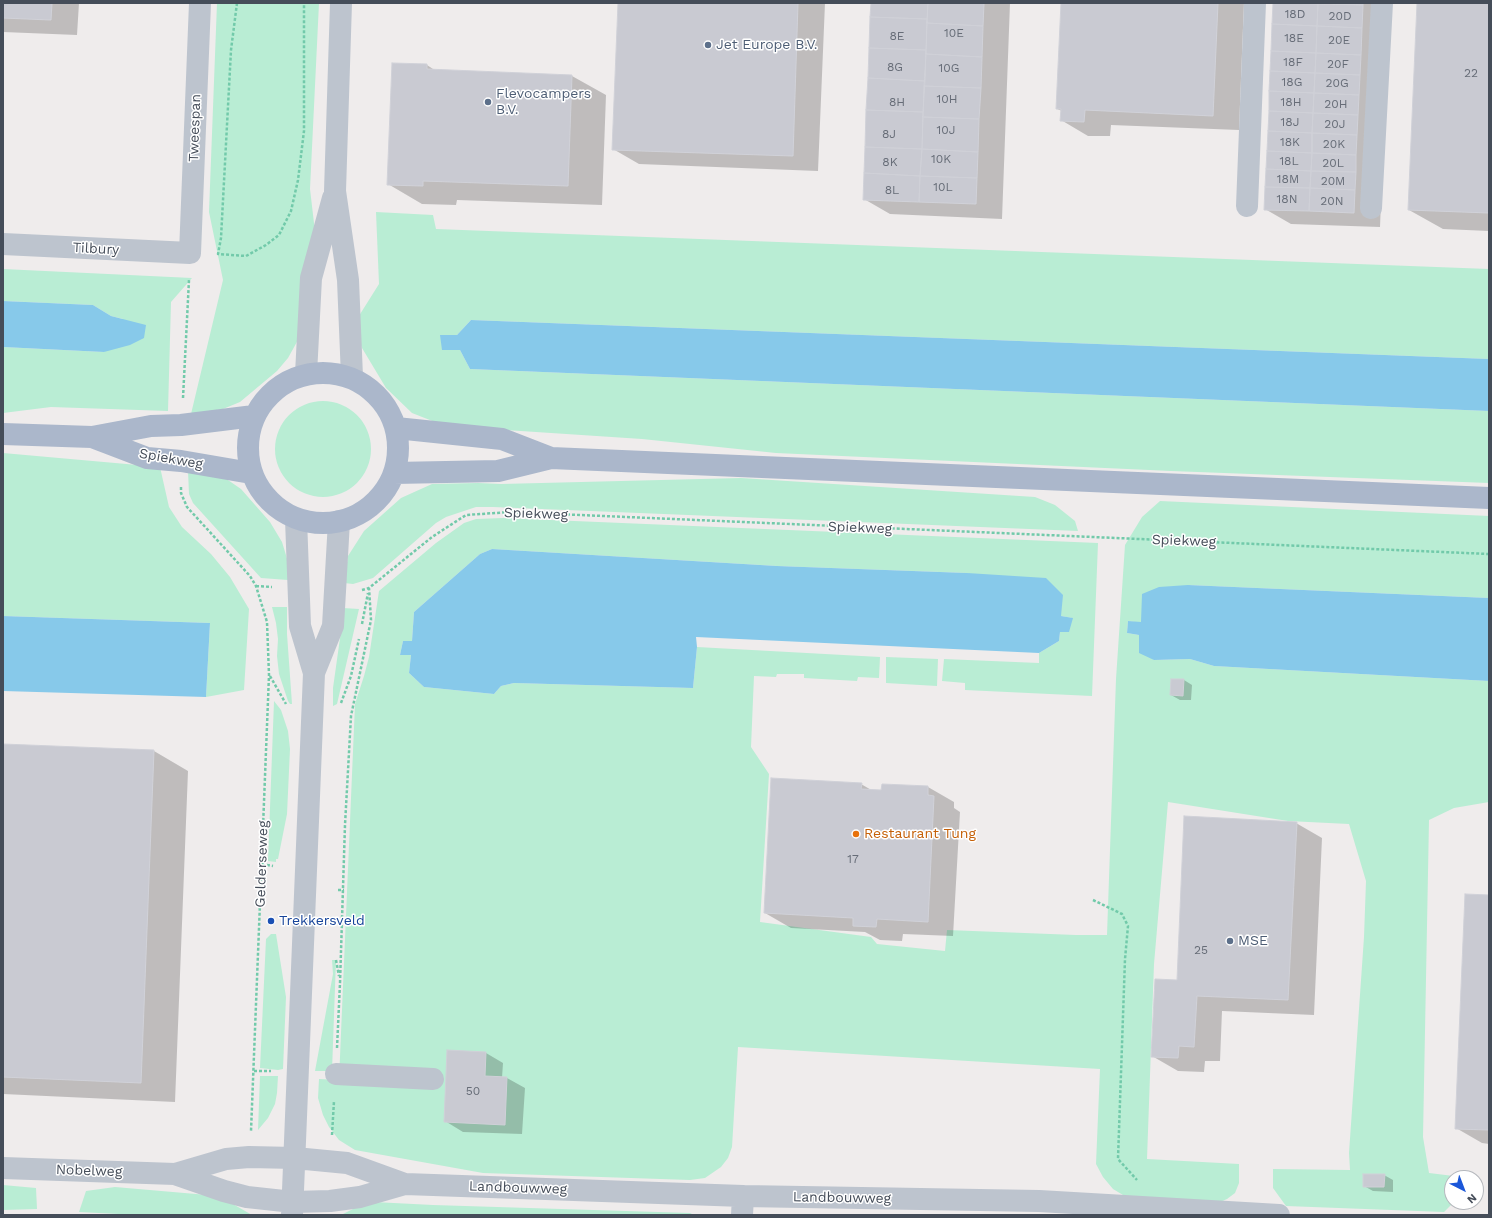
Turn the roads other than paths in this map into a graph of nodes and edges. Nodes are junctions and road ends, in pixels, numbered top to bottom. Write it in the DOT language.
graph roads {
  1 [pos="200,3"];
  2 [pos="341,3"];
  3 [pos="1255,3"];
  4 [pos="1382,3"];
  5 [pos="335,192"];
  6 [pos="1247,206"];
  7 [pos="1371,208"];
  8 [pos="3,244"];
  9 [pos="190,253"];
  10 [pos="306,374"];
  11 [pos="352,377"];
  12 [pos="254,416"];
  13 [pos="396,428"];
  14 [pos="3,434"];
  15 [pos="92,437"];
  16 [pos="551,458"];
  17 [pos="251,473"];
  18 [pos="394,473"];
  19 [pos="1489,498"];
  20 [pos="296,519"];
  21 [pos="339,522"];
  22 [pos="314,673"];
  23 [pos="336,1074"];
  24 [pos="433,1079"];
  25 [pos="294,1158"];
  26 [pos="3,1168"];
  27 [pos="175,1174"];
  28 [pos="405,1184"];
  29 [pos="743,1205"];
  30 [pos="1039,1208"];
  31 [pos="292,1209"];
  32 [pos="1279,1215"];
  1 -- 9 [label="street, Tweespan"];
  2 -- 5 [label="street"];
  3 -- 6 [label="street"];
  4 -- 7 [label="street"];
  5 -- 10 [label="street"];
  5 -- 11 [label="street"];
  8 -- 9 [label="street, Tilbury"];
  10 -- 11 [label="main road"];
  10 -- 12 [label="main road"];
  11 -- 13 [label="main road"];
  12 -- 15 [label="main road, Spiekweg"];
  12 -- 17 [label="main road"];
  13 -- 16 [label="main road"];
  13 -- 18 [label="main road"];
  14 -- 15 [label="main road, Spiekweg"];
  15 -- 17 [label="main road, Spiekweg"];
  16 -- 18 [label="main road"];
  16 -- 19 [label="main road"];
  17 -- 20 [label="main road"];
  18 -- 21 [label="main road"];
  20 -- 21 [label="main road"];
  20 -- 22 [label="street"];
  21 -- 22 [label="street"];
  22 -- 25 [label="street"];
  23 -- 24 [label="street"];
  25 -- 27 [label="street, Nobelweg"];
  25 -- 28 [label="street, Landbouwweg"];
  25 -- 31 [label="street"];
  26 -- 27 [label="street, Nobelweg"];
  27 -- 31 [label="street, Nobelweg"];
  28 -- 29 [label="street, Landbouwweg"];
  28 -- 31 [label="street, Landbouwweg"];
  29 -- 30 [label="street, Landbouwweg"];
  30 -- 32 [label="street, Landbouwweg"];
}
